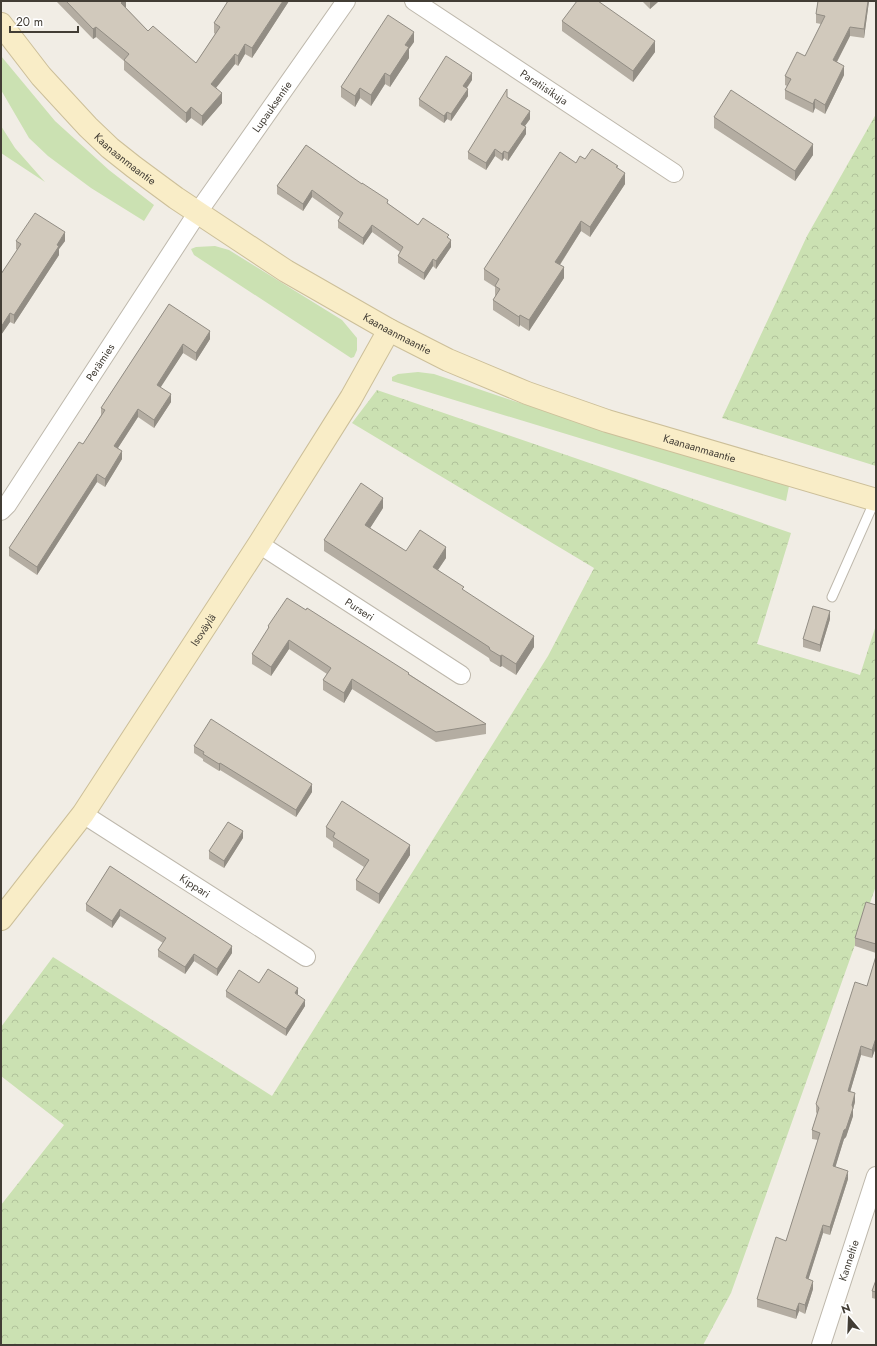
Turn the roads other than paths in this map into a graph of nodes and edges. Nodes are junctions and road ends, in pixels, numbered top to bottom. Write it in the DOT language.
graph roads {
  1 [pos="346,1"];
  2 [pos="414,1"];
  3 [pos="1,24"];
  4 [pos="674,173"];
  5 [pos="198,212"];
  6 [pos="389,330"];
  7 [pos="876,500"];
  8 [pos="1,511"];
  9 [pos="258,544"];
  10 [pos="832,597"];
  11 [pos="461,675"];
  12 [pos="83,814"];
  13 [pos="1,919"];
  14 [pos="306,958"];
  15 [pos="876,1176"];
  16 [pos="821,1345"];
  1 -- 5 [label="street, Lupauksentie"];
  2 -- 4 [label="street, Paratiisikuja"];
  3 -- 5 [label="street, Kaanaanmaantie"];
  5 -- 6 [label="street, Kaanaanmaantie"];
  5 -- 8 [label="street, Perämies"];
  6 -- 7 [label="street, Kaanaanmaantie"];
  6 -- 9 [label="street, Isoväylä"];
  7 -- 10 [label="lane"];
  9 -- 11 [label="street, Purseri"];
  9 -- 12 [label="street, Isoväylä"];
  12 -- 13 [label="street, Isoväylä"];
  12 -- 14 [label="street, Kippari"];
  15 -- 16 [label="street, Kanneltie"];
}
